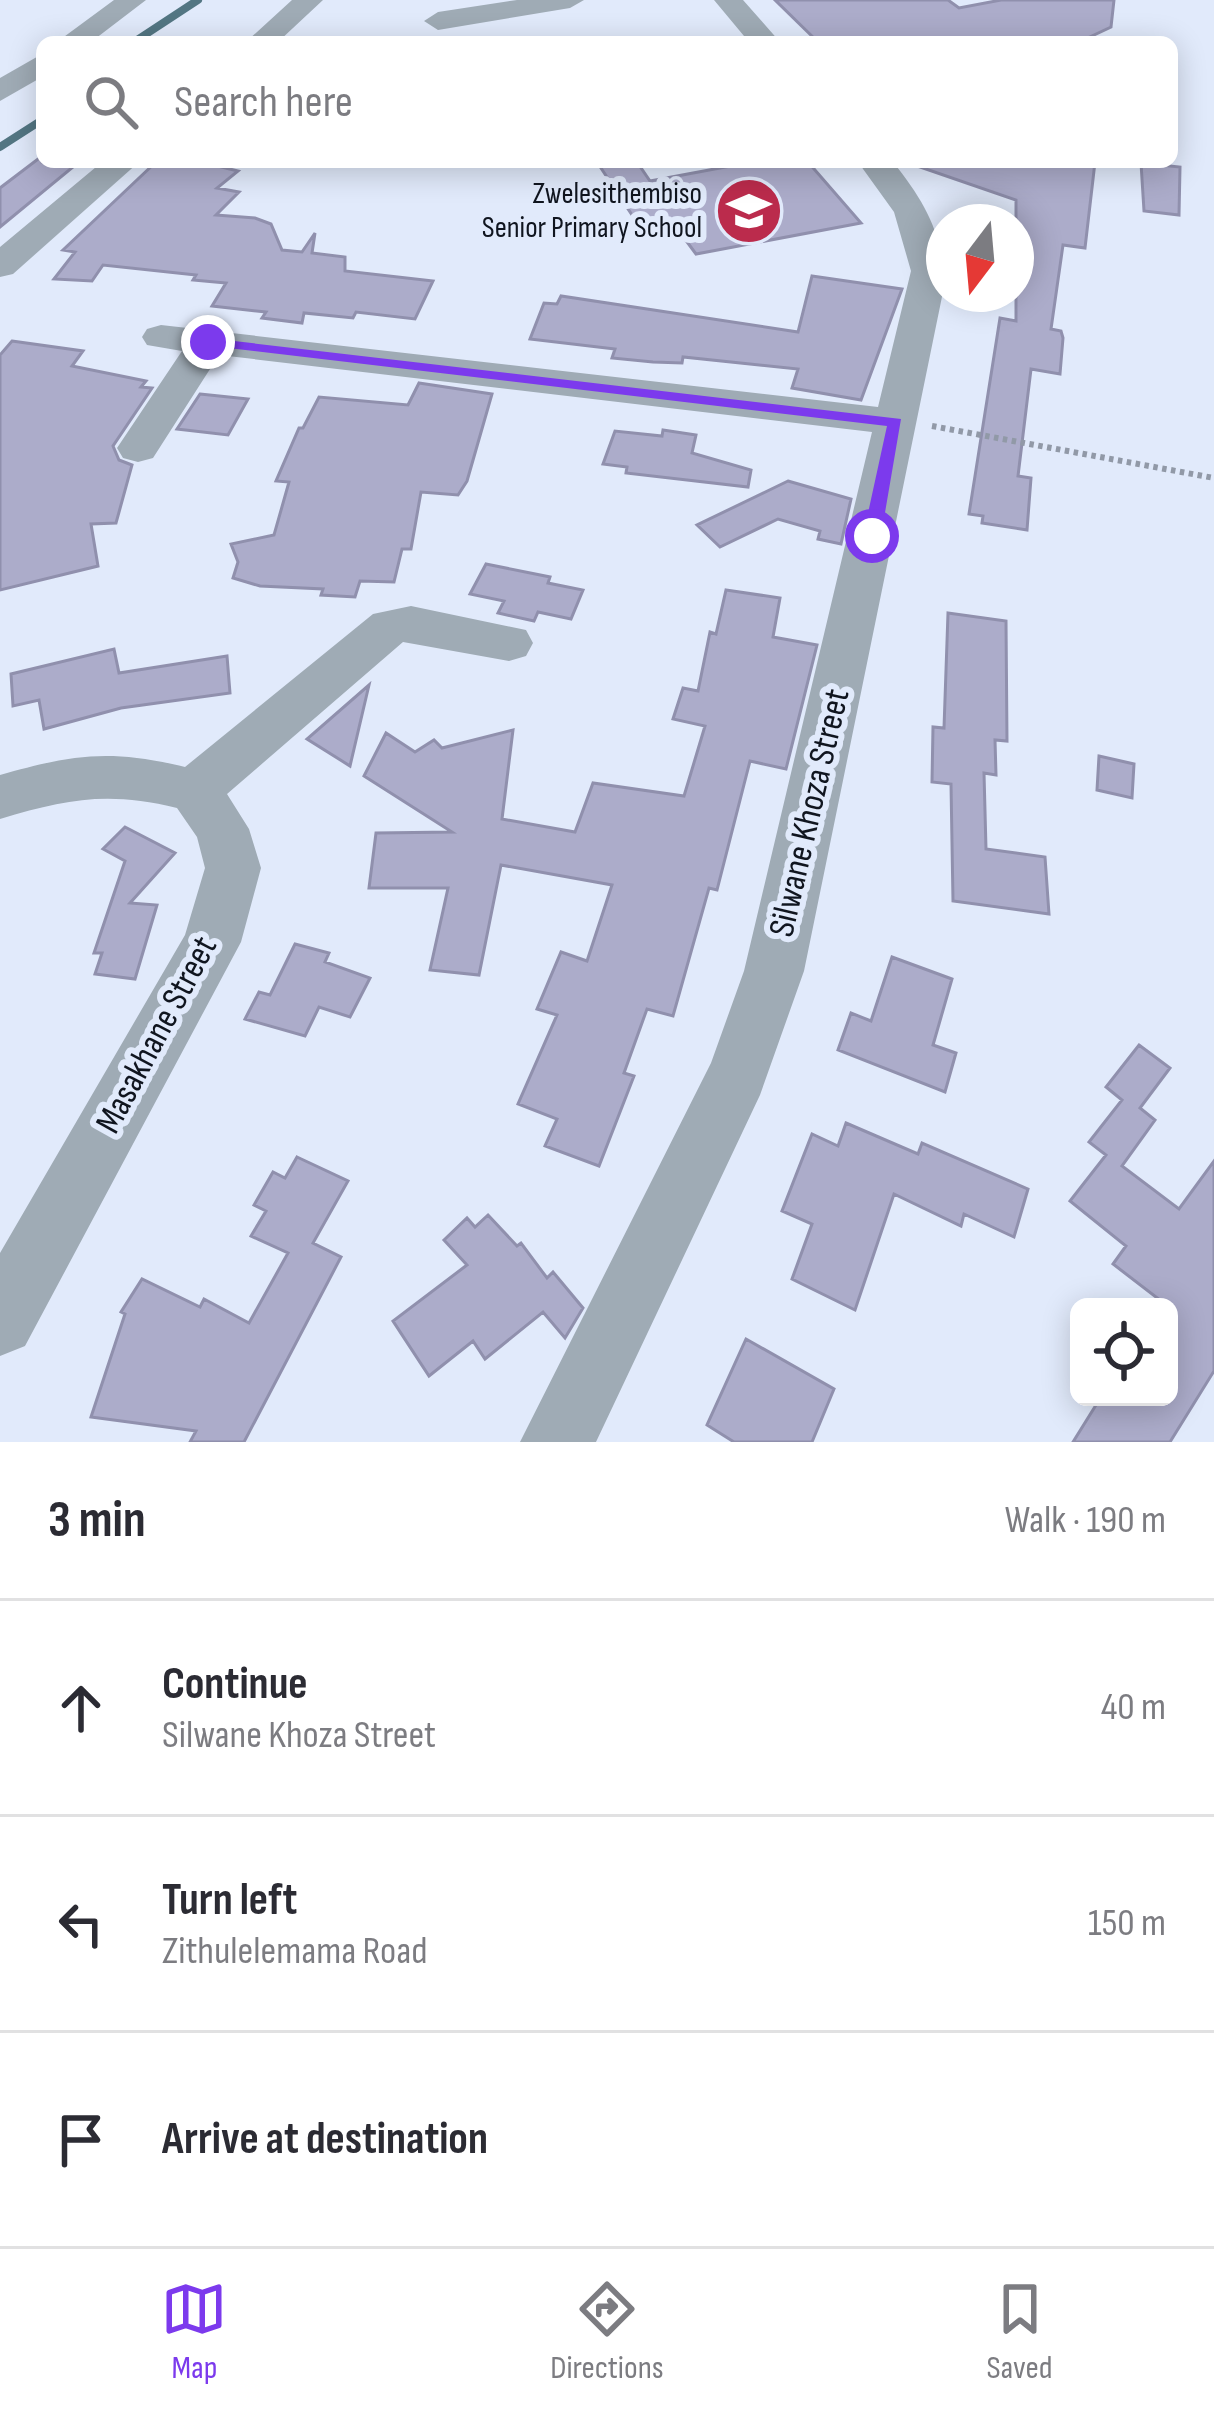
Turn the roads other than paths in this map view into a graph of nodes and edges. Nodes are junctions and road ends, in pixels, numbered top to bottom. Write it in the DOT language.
graph roads {
  1 [pos="132,0"];
  2 [pos="309,0"];
  3 [pos="570,0"];
  4 [pos="728,0"];
  5 [pos="438,21"];
  6 [pos="81,36"];
  7 [pos="268,36"];
  8 [pos="760,36"];
  9 [pos="36,67"];
  10 [pos="0,92"];
  11 [pos="115,168"];
  12 [pos="880,168"];
  13 [pos="0,266"];
  14 [pos="161,337"];
  15 [pos="208,342"];
  16 [pos="896,422"];
  17 [pos="138,448"];
  18 [pos="509,643"];
  19 [pos="194,791"];
  20 [pos="0,797"];
  21 [pos="0,1321"];
  22 [pos="557,1442"];
  1 -- 6 [label="street"];
  2 -- 7 [label="street"];
  3 -- 5 [label="street"];
  4 -- 8 [label="street"];
  9 -- 10 [label="street"];
  11 -- 13 [label="street"];
  12 -- 16 [label="street, Silwane Khoza Street"];
  14 -- 15 [label="street"];
  15 -- 16 [label="street"];
  15 -- 17 [label="street"];
  16 -- 22 [label="street, Silwane Khoza Street"];
  18 -- 19 [label="street"];
  19 -- 20 [label="street"];
  19 -- 21 [label="street, Masakhane Street"];
}
